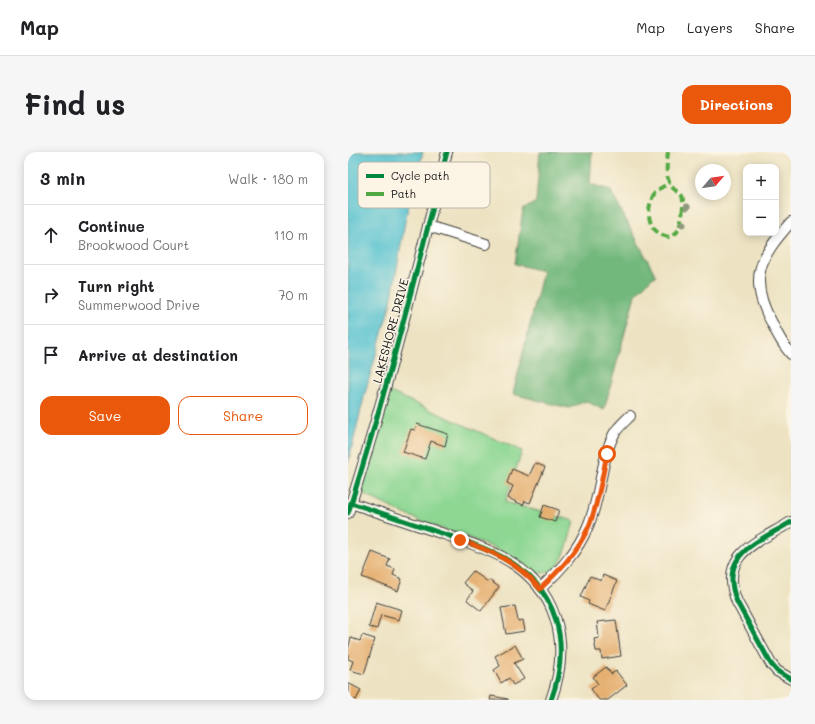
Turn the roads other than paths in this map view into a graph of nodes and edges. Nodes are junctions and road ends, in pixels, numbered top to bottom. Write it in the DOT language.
graph roads {
  1 [pos="447,152"];
  2 [pos="444,162"];
  3 [pos="433,208"];
  4 [pos="791,222"];
  5 [pos="428,226"];
  6 [pos="486,244"];
  7 [pos="791,354"];
  8 [pos="630,416"];
  9 [pos="350,508"];
  10 [pos="791,522"];
  11 [pos="540,589"];
  12 [pos="791,679"];
  13 [pos="551,700"];
  1 -- 2 [label="street, LAKESHORE DRIVE"];
  3 -- 5 [label="street, LAKESHORE DRIVE"];
  4 -- 7 [label="street"];
  5 -- 6 [label="street"];
  5 -- 9 [label="street, LAKESHORE DRIVE"];
  8 -- 11 [label="street"];
  9 -- 11 [label="street"];
  10 -- 12 [label="street"];
  11 -- 13 [label="street"];
}
